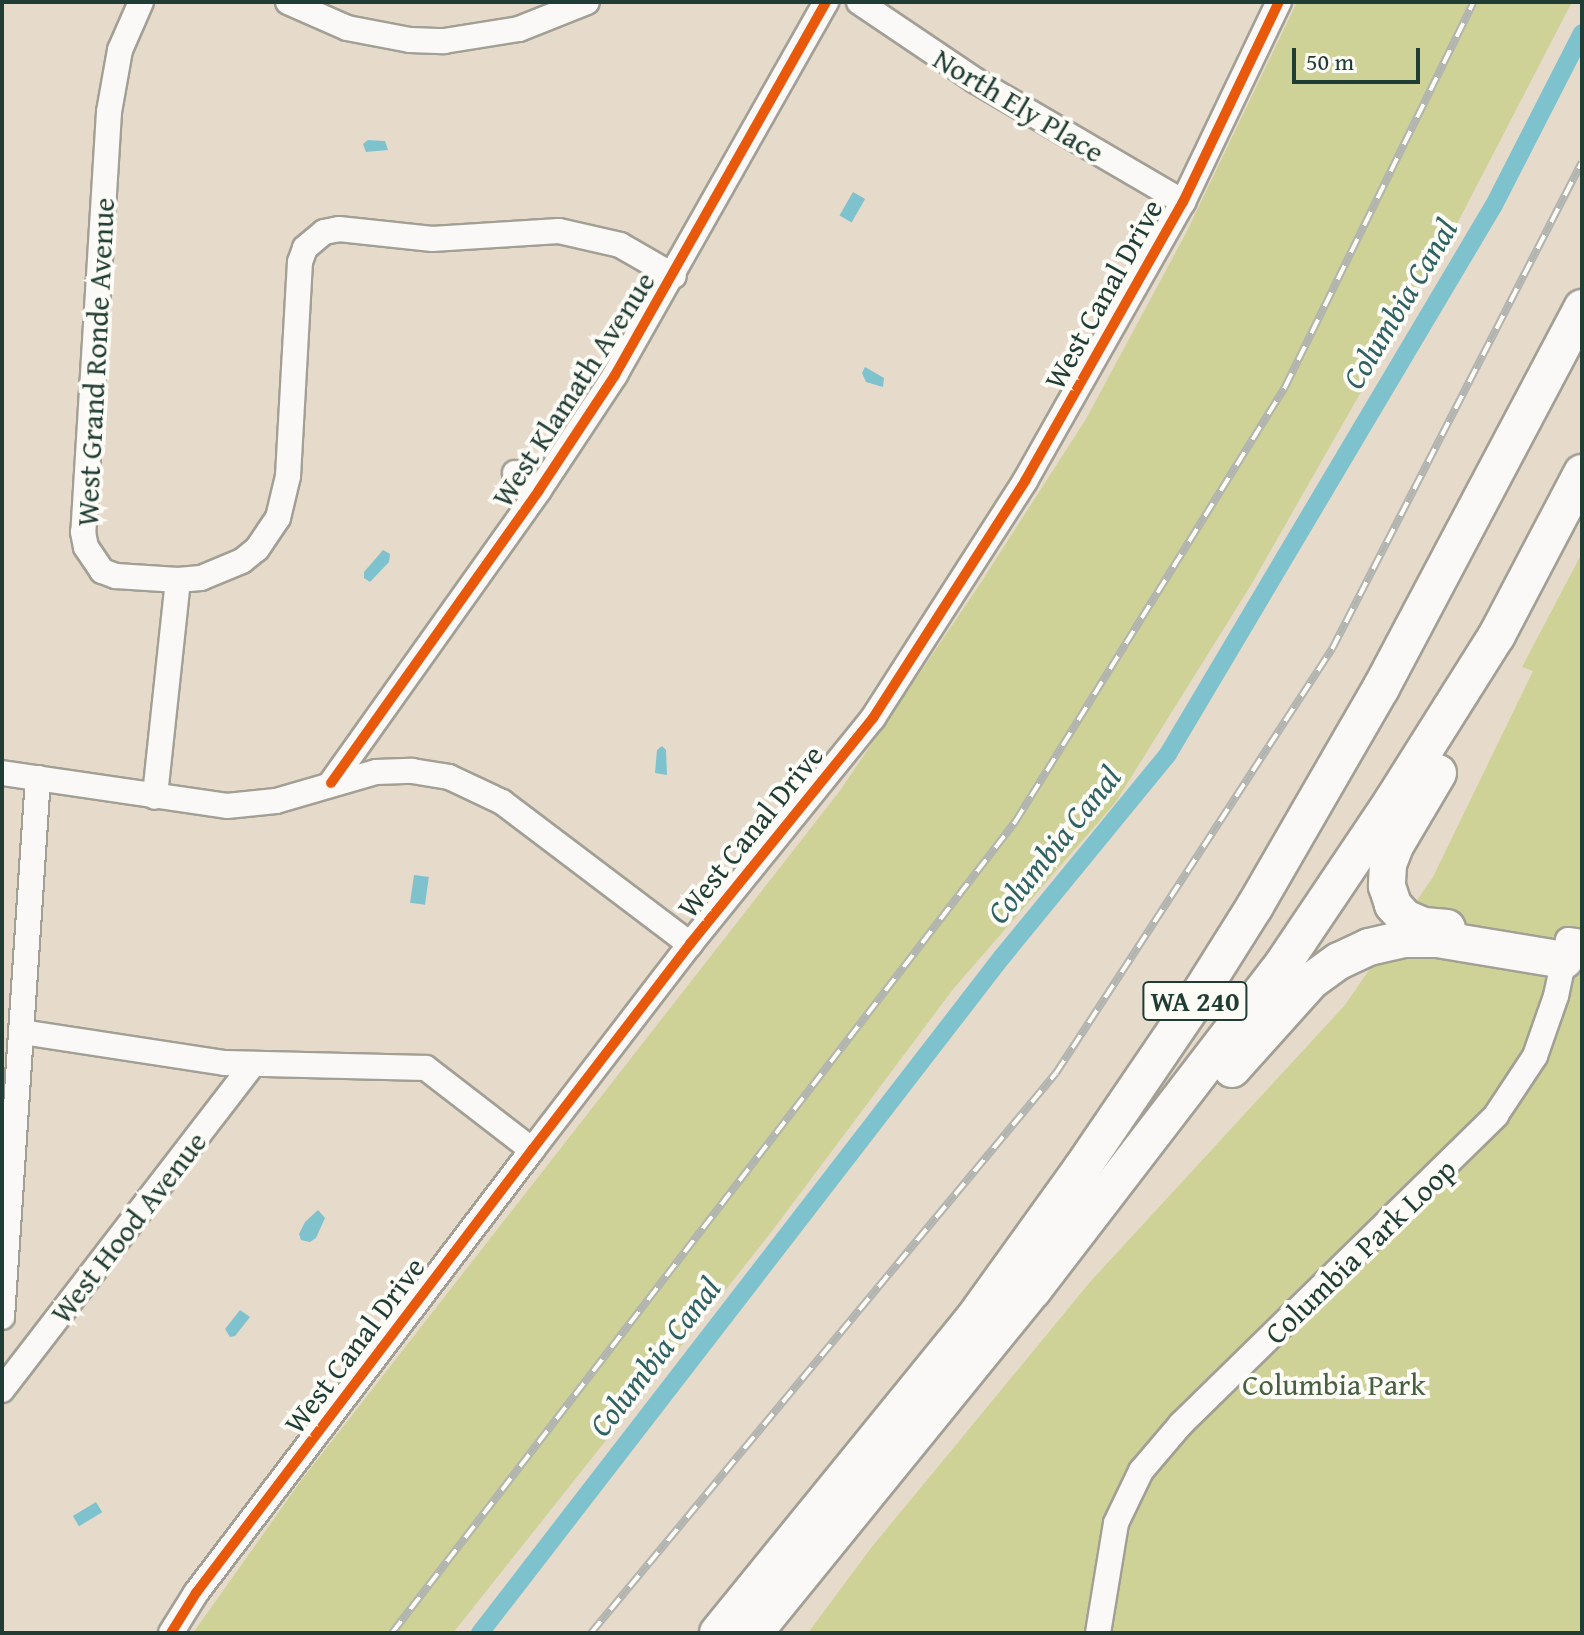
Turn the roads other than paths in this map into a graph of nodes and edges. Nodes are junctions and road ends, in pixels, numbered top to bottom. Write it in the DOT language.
graph roads {
  1 [pos="141,2"];
  2 [pos="288,2"];
  3 [pos="587,2"];
  4 [pos="826,2"];
  5 [pos="859,2"];
  6 [pos="1279,2"];
  7 [pos="1183,202"];
  8 [pos="674,276"];
  9 [pos="1582,308"];
  10 [pos="515,473"];
  11 [pos="1582,473"];
  12 [pos="539,490"];
  13 [pos="1582,516"];
  14 [pos="178,580"];
  15 [pos="2,773"];
  16 [pos="38,778"];
  17 [pos="331,783"];
  18 [pos="155,797"];
  19 [pos="690,944"];
  20 [pos="1574,951"];
  21 [pos="22,1032"];
  22 [pos="253,1064"];
  23 [pos="532,1150"];
  24 [pos="1033,1290"];
  25 [pos="2,1317"];
  26 [pos="2,1390"];
  27 [pos="171,1633"];
  28 [pos="718,1633"];
  29 [pos="754,1633"];
  30 [pos="1098,1633"];
  1 -- 14 [label="street, West Grand Ronde Avenue"];
  2 -- 3 [label="street"];
  4 -- 8 [label="street, West Klamath Avenue"];
  5 -- 7 [label="street, North Ely Place"];
  6 -- 7 [label="street, West Canal Drive"];
  7 -- 19 [label="street, West Canal Drive"];
  8 -- 12 [label="street, West Klamath Avenue"];
  8 -- 14 [label="street"];
  9 -- 28 [label="highway, WA 240"];
  10 -- 12 [label="street, West Klamath Avenue"];
  11 -- 24 [label="highway, WA 240"];
  12 -- 17 [label="street, West Klamath Avenue"];
  13 -- 20 [label="highway"];
  14 -- 18 [label="street"];
  15 -- 16 [label="street"];
  16 -- 18 [label="street"];
  16 -- 21 [label="street"];
  17 -- 18 [label="street"];
  17 -- 19 [label="street"];
  19 -- 23 [label="street, West Canal Drive"];
  20 -- 24 [label="highway"];
  20 -- 30 [label="street, Columbia Park Loop"];
  21 -- 22 [label="street"];
  21 -- 25 [label="street"];
  22 -- 23 [label="street"];
  22 -- 26 [label="street, West Hood Avenue"];
  23 -- 27 [label="street, West Canal Drive"];
  24 -- 29 [label="highway, WA 240"];
}
